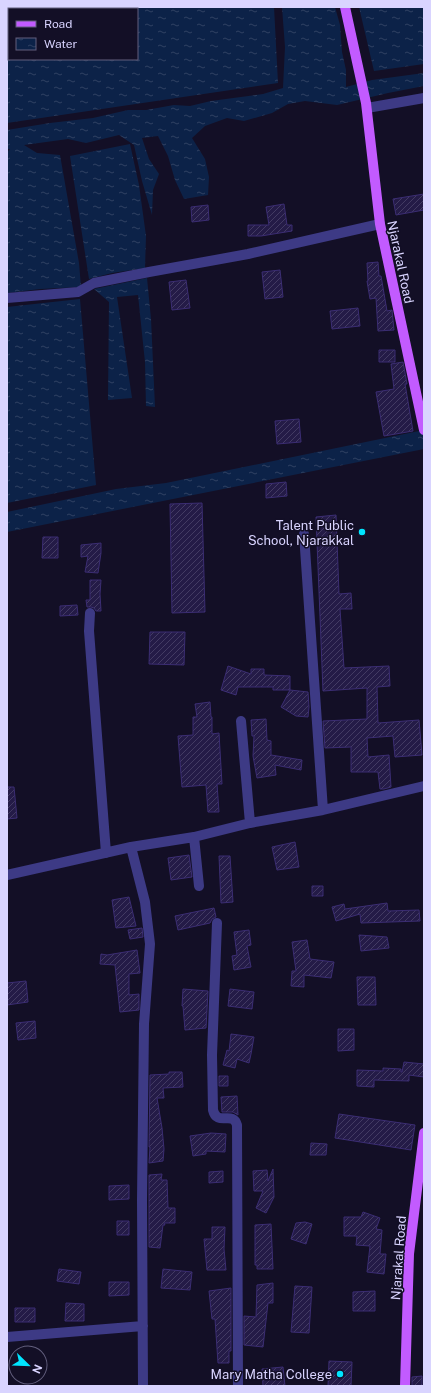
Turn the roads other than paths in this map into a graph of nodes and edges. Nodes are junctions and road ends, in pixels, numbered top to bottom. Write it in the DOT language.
graph roads {
  1 [pos="345,7"];
  2 [pos="424,98"];
  3 [pos="366,106"];
  4 [pos="380,224"];
  5 [pos="7,298"];
  6 [pos="423,427"];
  7 [pos="304,534"];
  8 [pos="90,613"];
  9 [pos="240,721"];
  10 [pos="424,786"];
  11 [pos="323,810"];
  12 [pos="250,823"];
  13 [pos="194,837"];
  14 [pos="131,847"];
  15 [pos="106,853"];
  16 [pos="7,875"];
  17 [pos="199,886"];
  18 [pos="217,923"];
  19 [pos="424,1133"];
  20 [pos="422,1174"];
  21 [pos="143,1326"];
  22 [pos="7,1337"];
  23 [pos="143,1386"];
  24 [pos="238,1386"];
  25 [pos="405,1386"];
  1 -- 3 [label="main road, Njarakal Road"];
  2 -- 3 [label="street"];
  3 -- 4 [label="main road, Njarakal Road"];
  4 -- 5 [label="street"];
  4 -- 6 [label="main road, Njarakal Road"];
  7 -- 11 [label="street"];
  8 -- 15 [label="street"];
  9 -- 12 [label="street"];
  10 -- 11 [label="street"];
  11 -- 12 [label="street"];
  12 -- 13 [label="street"];
  13 -- 14 [label="street"];
  13 -- 17 [label="street"];
  14 -- 15 [label="street"];
  14 -- 21 [label="street"];
  15 -- 16 [label="street"];
  18 -- 24 [label="street"];
  19 -- 20 [label="main road, Njarakal Road"];
  20 -- 25 [label="main road, Njarakal Road"];
  21 -- 22 [label="street"];
  21 -- 23 [label="street"];
}
